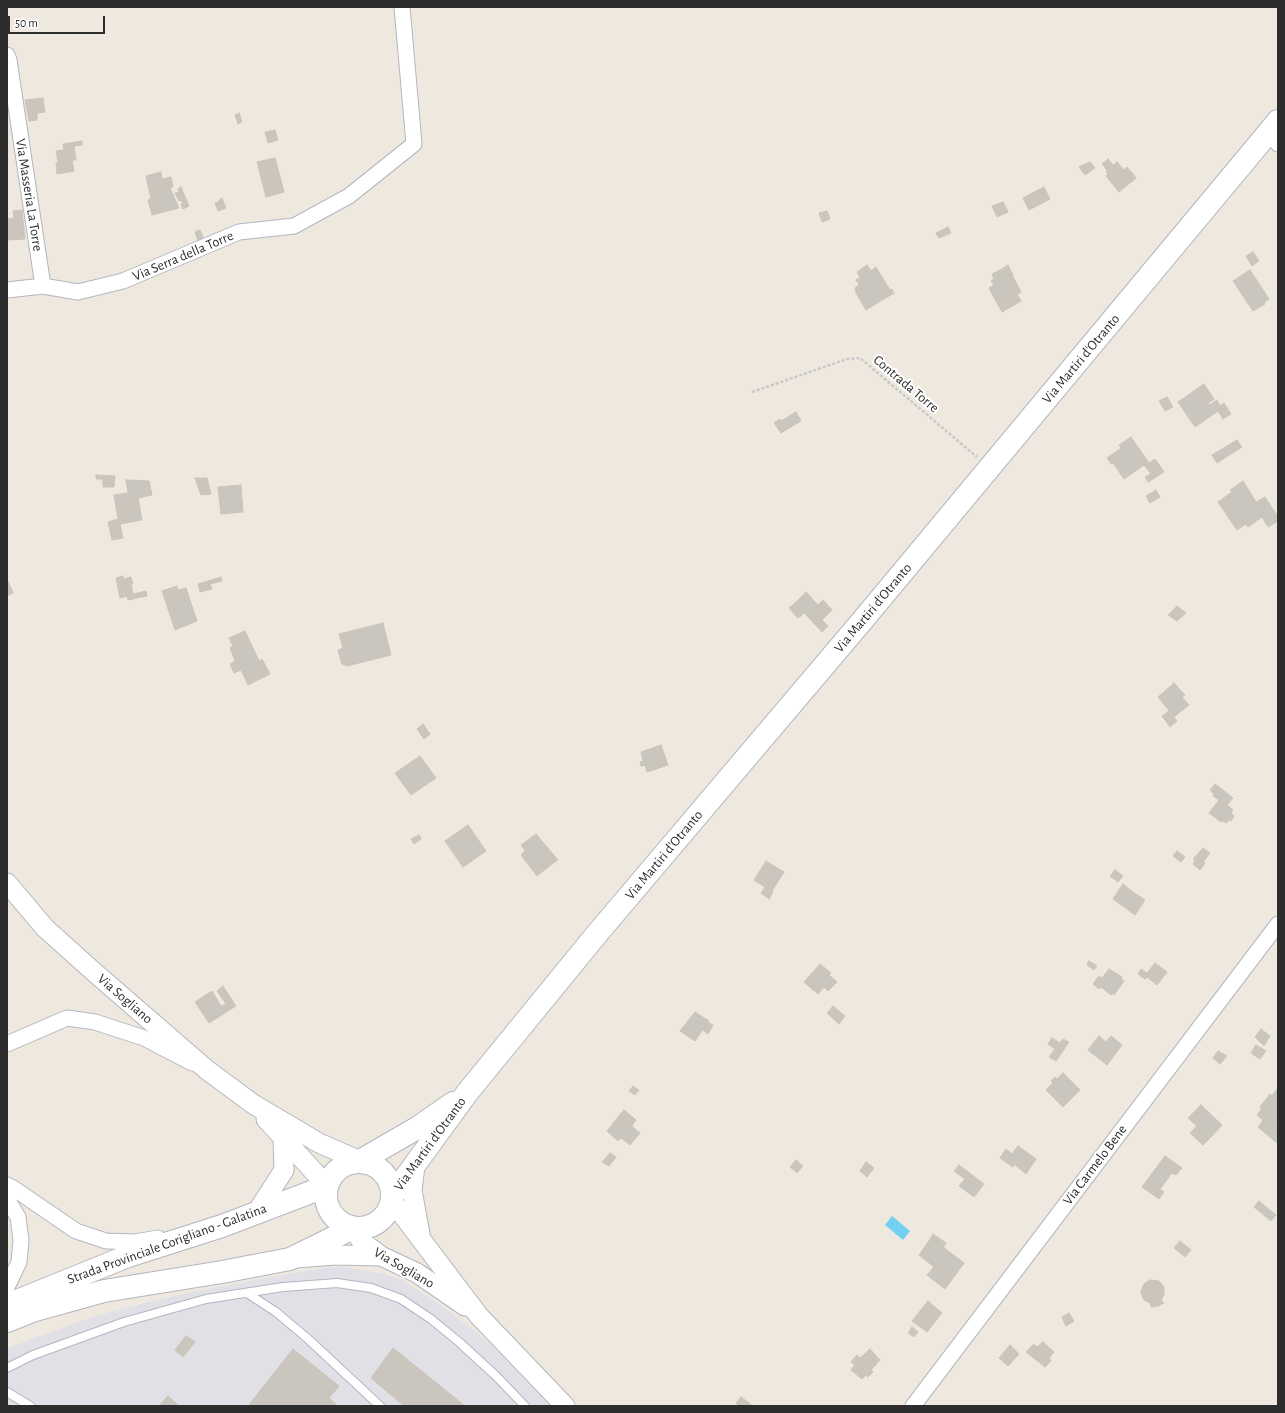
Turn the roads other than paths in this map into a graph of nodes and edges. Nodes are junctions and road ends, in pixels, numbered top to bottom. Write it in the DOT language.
graph roads {
  1 [pos="402,7"];
  2 [pos="7,56"];
  3 [pos="1275,132"];
  4 [pos="43,286"];
  5 [pos="7,290"];
  6 [pos="7,883"];
  7 [pos="1278,924"];
  8 [pos="7,1044"];
  9 [pos="208,1070"];
  10 [pos="467,1093"];
  11 [pos="253,1104"];
  12 [pos="283,1138"];
  13 [pos="360,1162"];
  14 [pos="415,1166"];
  15 [pos="7,1185"];
  16 [pos="327,1186"];
  17 [pos="392,1198"];
  18 [pos="7,1199"];
  19 [pos="257,1212"];
  20 [pos="222,1226"];
  21 [pos="353,1228"];
  22 [pos="422,1242"];
  23 [pos="381,1256"];
  24 [pos="290,1259"];
  25 [pos="7,1286"];
  26 [pos="247,1293"];
  27 [pos="7,1305"];
  28 [pos="479,1316"];
  29 [pos="7,1321"];
  30 [pos="7,1368"];
  31 [pos="7,1392"];
  32 [pos="30,1406"];
  33 [pos="380,1406"];
  34 [pos="526,1406"];
  35 [pos="565,1406"];
  36 [pos="913,1406"];
  1 -- 4 [label="street, Via Serra della Torre"];
  2 -- 4 [label="street, Via Masseria La Torre"];
  3 -- 10 [label="main road, Via Martiri d'Otranto"];
  4 -- 5 [label="street, Via Serra della Torre"];
  6 -- 9 [label="street, Via Sogliano"];
  7 -- 36 [label="street, Via Carmelo Bene"];
  8 -- 9 [label="street"];
  9 -- 11 [label="street, Via Sogliano"];
  10 -- 13 [label="main road, Via Martiri d'Otranto"];
  10 -- 14 [label="main road, Via Martiri d'Otranto"];
  11 -- 12 [label="street, Via Sogliano"];
  11 -- 13 [label="street, Via Sogliano"];
  12 -- 16 [label="street, Via Sogliano"];
  12 -- 19 [label="street"];
  13 -- 16 [label="main road"];
  13 -- 17 [label="main road, Via Sogliano"];
  14 -- 17 [label="main road, Via Martiri d'Otranto"];
  14 -- 22 [label="street, Via Sogliano"];
  15 -- 20 [label="street"];
  16 -- 19 [label="main road, Strada Provinciale Corigliano - Galatina"];
  16 -- 21 [label="main road, Via Sogliano"];
  17 -- 21 [label="main road, Via Sogliano"];
  17 -- 22 [label="street, Via Sogliano"];
  18 -- 25 [label="street"];
  19 -- 20 [label="main road, Strada Provinciale Corigliano - Galatina"];
  20 -- 27 [label="main road, Strada Provinciale Corigliano - Galatina"];
  21 -- 23 [label="street, Via Sogliano"];
  21 -- 24 [label="main road, Strada Provinciale Corigliano - Galatina"];
  22 -- 28 [label="street, Via Sogliano"];
  23 -- 24 [label="street, Strada Provinciale Corigliano - Galatina"];
  23 -- 28 [label="street, Via Sogliano"];
  24 -- 29 [label="main road, Strada Provinciale Corigliano - Galatina"];
  26 -- 30 [label="lane"];
  26 -- 33 [label="lane"];
  26 -- 34 [label="lane"];
  28 -- 35 [label="street, Via Sogliano"];
  31 -- 32 [label="lane"];
}
